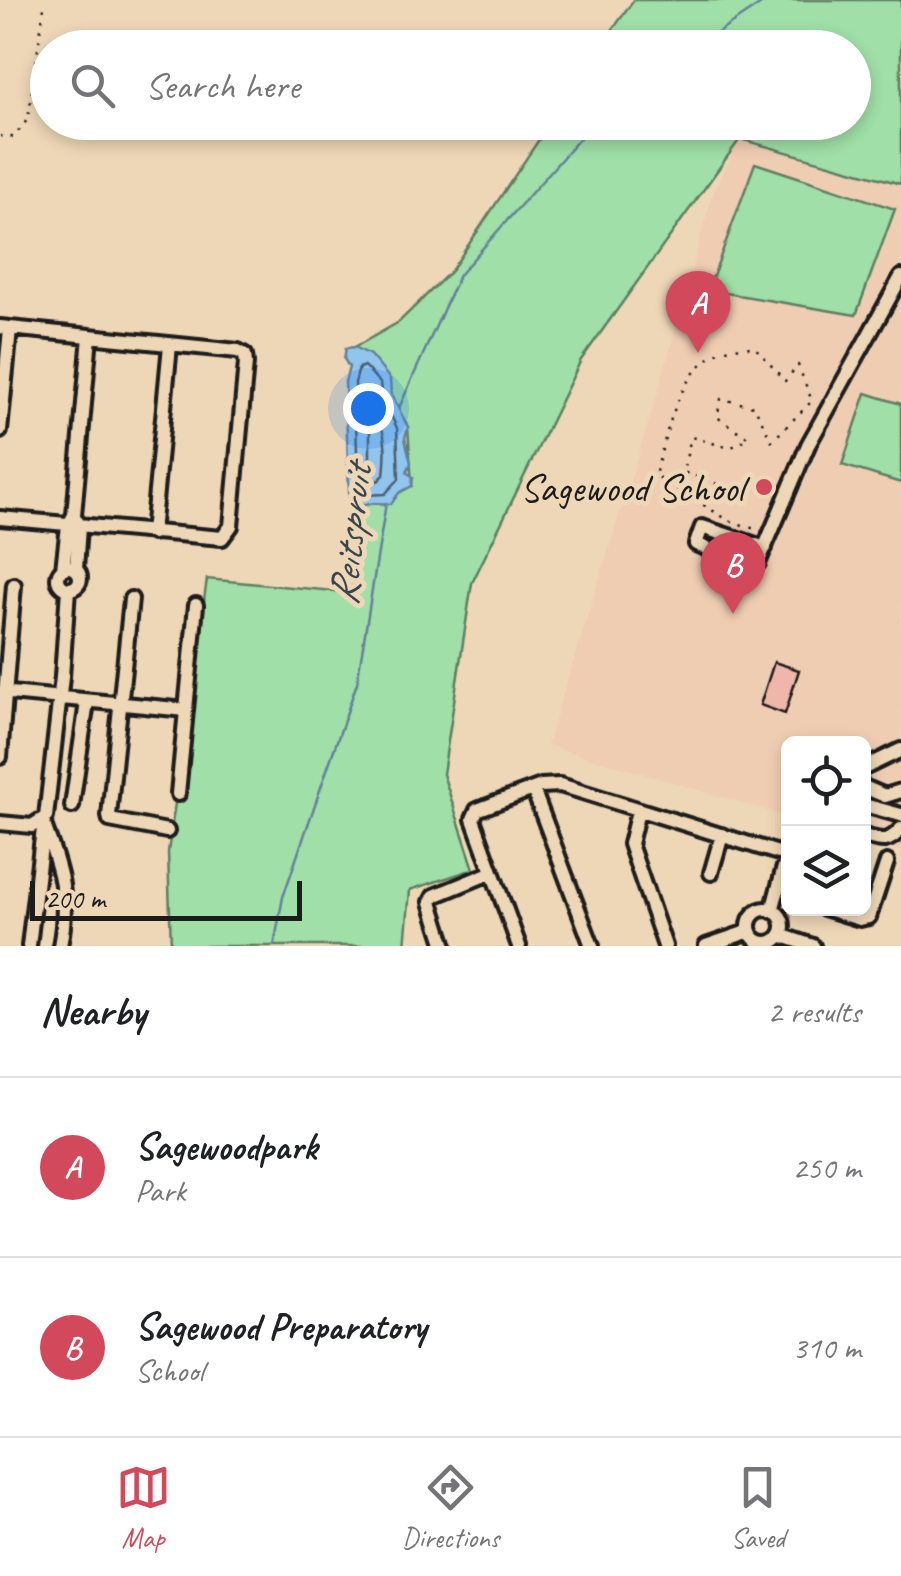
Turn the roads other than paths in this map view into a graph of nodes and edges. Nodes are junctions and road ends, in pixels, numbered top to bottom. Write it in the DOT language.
graph roads {
  1 [pos="901,277"];
  2 [pos="5,328"];
  3 [pos="90,336"];
  4 [pos="170,345"];
  5 [pos="0,431"];
  6 [pos="0,518"];
  7 [pos="74,522"];
  8 [pos="152,533"];
  9 [pos="764,548"];
  10 [pos="14,585"];
  11 [pos="131,599"];
  12 [pos="196,605"];
  13 [pos="3,693"];
  14 [pos="60,698"];
  15 [pos="88,702"];
  16 [pos="121,705"];
  17 [pos="186,710"];
  18 [pos="901,750"];
  19 [pos="0,757"];
  20 [pos="871,765"];
  21 [pos="533,789"];
  22 [pos="871,790"];
  23 [pos="901,791"];
  24 [pos="178,794"];
  25 [pos="72,806"];
  26 [pos="871,806"];
  27 [pos="638,810"];
  28 [pos="901,814"];
  29 [pos="43,822"];
  30 [pos="0,823"];
  31 [pos="901,828"];
  32 [pos="167,831"];
  33 [pos="722,835"];
  34 [pos="871,838"];
  35 [pos="781,854"];
  36 [pos="887,862"];
  37 [pos="490,872"];
  38 [pos="711,873"];
  39 [pos="781,880"];
  40 [pos="871,883"];
  41 [pos="879,886"];
  42 [pos="772,910"];
  43 [pos="871,914"];
  44 [pos="750,932"];
  45 [pos="780,935"];
  46 [pos="761,944"];
  47 [pos="28,946"];
  48 [pos="60,946"];
  49 [pos="445,946"];
  50 [pos="519,946"];
  51 [pos="592,946"];
  52 [pos="665,946"];
  53 [pos="706,946"];
  54 [pos="813,946"];
  1 -- 9 [label="street"];
  2 -- 3 [label="street"];
  2 -- 5 [label="street"];
  3 -- 4 [label="street"];
  3 -- 7 [label="street"];
  4 -- 8 [label="street"];
  4 -- 8 [label="street"];
  6 -- 7 [label="street"];
  7 -- 8 [label="street"];
  7 -- 14 [label="street"];
  9 -- 9 [label="street"];
  10 -- 13 [label="street"];
  11 -- 16 [label="street"];
  12 -- 17 [label="street"];
  13 -- 14 [label="street"];
  13 -- 19 [label="street"];
  14 -- 15 [label="street"];
  14 -- 29 [label="street"];
  15 -- 16 [label="street"];
  15 -- 25 [label="street"];
  16 -- 17 [label="street"];
  16 -- 32 [label="street"];
  17 -- 24 [label="street"];
  18 -- 20 [label="street"];
  21 -- 27 [label="street"];
  21 -- 37 [label="street"];
  21 -- 51 [label="street"];
  22 -- 23 [label="street"];
  26 -- 28 [label="street"];
  27 -- 33 [label="street"];
  27 -- 52 [label="street"];
  29 -- 30 [label="street"];
  29 -- 47 [label="street"];
  29 -- 48 [label="street"];
  31 -- 34 [label="street"];
  33 -- 35 [label="street"];
  33 -- 38 [label="street"];
  36 -- 41 [label="street"];
  37 -- 49 [label="street"];
  37 -- 50 [label="street"];
  39 -- 42 [label="street"];
  40 -- 41 [label="street"];
  41 -- 43 [label="street"];
  42 -- 44 [label="street"];
  42 -- 45 [label="street"];
  44 -- 46 [label="street"];
  44 -- 53 [label="street"];
  45 -- 46 [label="street"];
  45 -- 54 [label="street"];
}
